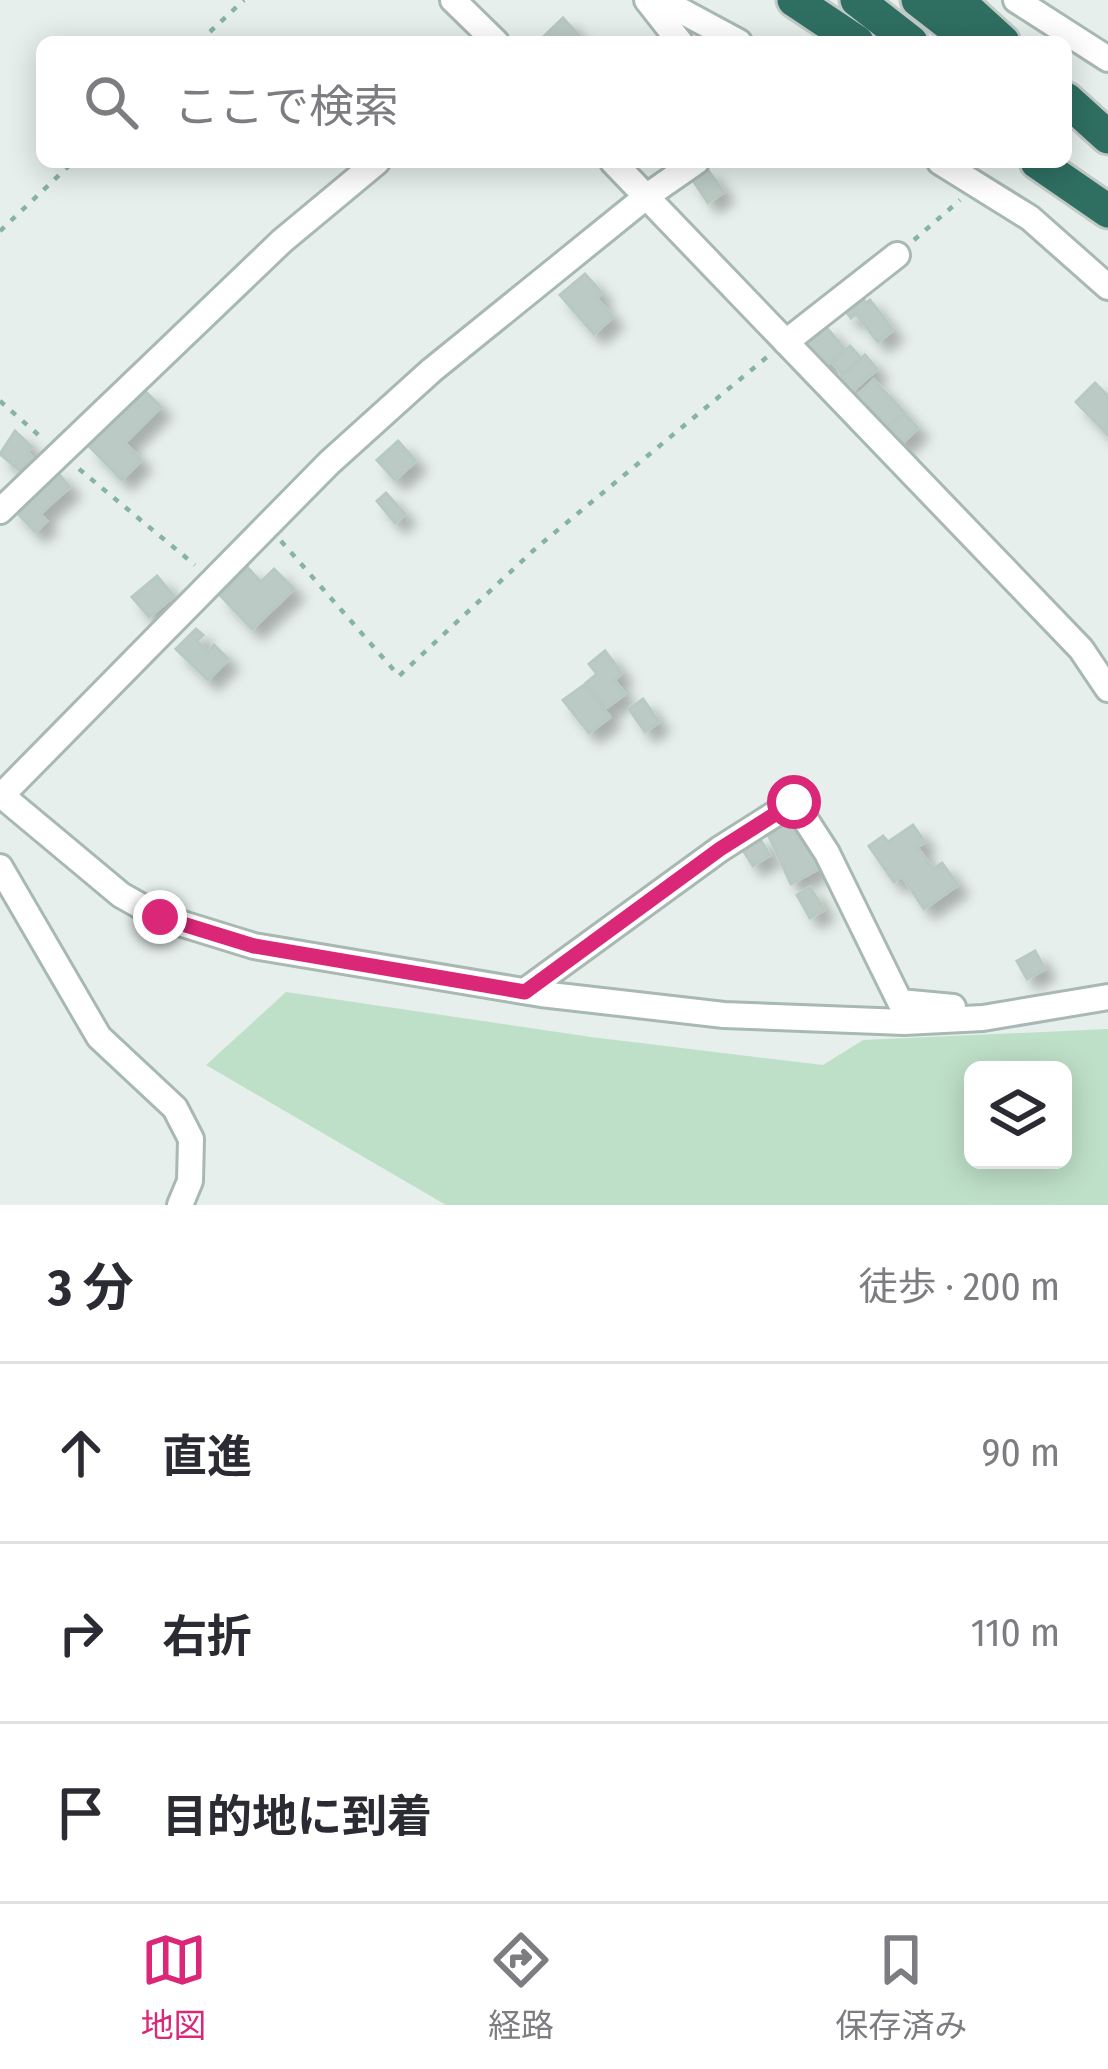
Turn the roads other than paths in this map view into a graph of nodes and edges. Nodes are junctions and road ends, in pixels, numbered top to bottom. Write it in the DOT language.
graph roads {
  1 [pos="453,0"];
  2 [pos="646,0"];
  3 [pos="661,0"];
  4 [pos="794,0"];
  5 [pos="857,0"];
  6 [pos="918,0"];
  7 [pos="957,0"];
  8 [pos="1016,0"];
  9 [pos="490,36"];
  10 [pos="675,36"];
  11 [pos="728,36"];
  12 [pos="848,36"];
  13 [pos="903,36"];
  14 [pos="964,36"];
  15 [pos="996,36"];
  16 [pos="1108,59"];
  17 [pos="1072,104"];
  18 [pos="1072,120"];
  19 [pos="1108,137"];
  20 [pos="1108,148"];
  21 [pos="370,168"];
  22 [pos="620,168"];
  23 [pos="687,168"];
  24 [pos="950,168"];
  25 [pos="1046,168"];
  26 [pos="1069,168"];
  27 [pos="647,196"];
  28 [pos="1108,200"];
  29 [pos="1108,211"];
  30 [pos="896,255"];
  31 [pos="1108,287"];
  32 [pos="786,342"];
  33 [pos="0,511"];
  34 [pos="1108,688"];
  35 [pos="1,795"];
  36 [pos="0,867"];
  37 [pos="525,992"];
  38 [pos="1108,997"];
  39 [pos="983,1018"];
  40 [pos="180,1205"];
  1 -- 9 [label="street"];
  2 -- 10 [label="street"];
  3 -- 11 [label="street"];
  4 -- 12 [label="highway"];
  5 -- 13 [label="highway"];
  6 -- 14 [label="highway"];
  7 -- 15 [label="highway"];
  8 -- 16 [label="street"];
  17 -- 19 [label="highway"];
  18 -- 20 [label="highway"];
  21 -- 33 [label="street"];
  22 -- 27 [label="street"];
  23 -- 27 [label="street"];
  24 -- 31 [label="street"];
  25 -- 29 [label="highway"];
  26 -- 28 [label="highway"];
  27 -- 32 [label="street"];
  27 -- 35 [label="street"];
  30 -- 32 [label="street"];
  32 -- 34 [label="street"];
  35 -- 37 [label="street"];
  36 -- 40 [label="street"];
  37 -- 39 [label="street"];
  37 -- 39 [label="street"];
  38 -- 39 [label="street"];
}
